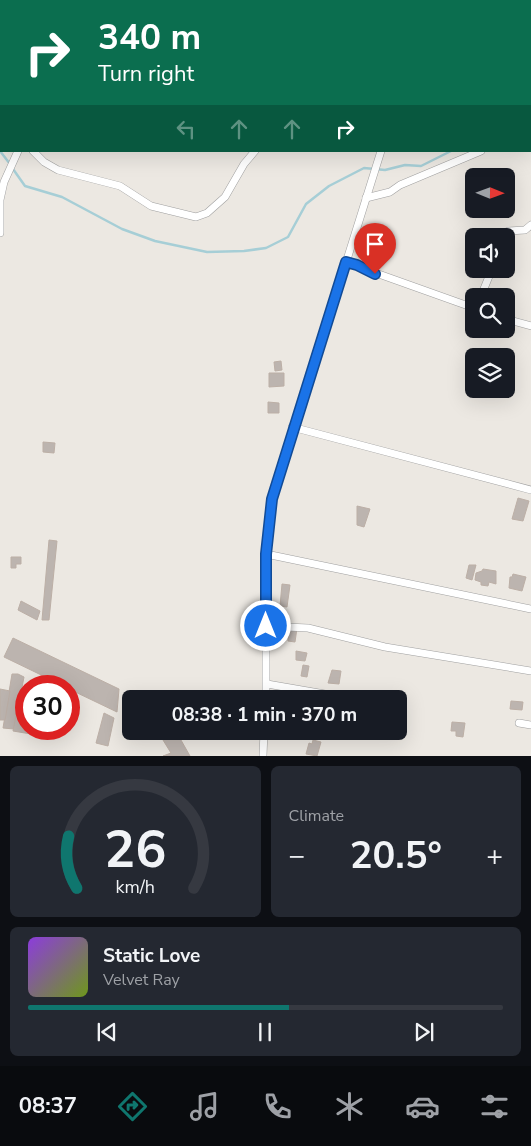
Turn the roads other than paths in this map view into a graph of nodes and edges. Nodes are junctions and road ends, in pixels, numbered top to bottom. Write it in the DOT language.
graph roads {
  1 [pos="18,152"];
  2 [pos="34,152"];
  3 [pos="254,152"];
  4 [pos="381,152"];
  5 [pos="479,152"];
  6 [pos="366,198"];
  7 [pos="531,225"];
  8 [pos="515,231"];
  9 [pos="0,233"];
  10 [pos="346,262"];
  11 [pos="465,305"];
  12 [pos="515,322"];
  13 [pos="531,326"];
  14 [pos="292,428"];
  15 [pos="531,490"];
  16 [pos="266,554"];
  17 [pos="531,609"];
  18 [pos="266,626"];
  19 [pos="531,671"];
  20 [pos="267,684"];
  21 [pos="267,690"];
  22 [pos="302,690"];
  23 [pos="519,723"];
  24 [pos="531,725"];
  25 [pos="264,740"];
  26 [pos="263,756"];
  1 -- 9 [label="street"];
  2 -- 3 [label="street"];
  4 -- 6 [label="street"];
  5 -- 6 [label="street"];
  6 -- 10 [label="street"];
  7 -- 8 [label="street"];
  10 -- 11 [label="street"];
  10 -- 14 [label="street"];
  12 -- 13 [label="street"];
  14 -- 15 [label="street"];
  14 -- 16 [label="street"];
  16 -- 17 [label="street"];
  16 -- 18 [label="street"];
  18 -- 19 [label="street"];
  18 -- 20 [label="street"];
  20 -- 21 [label="street"];
  20 -- 22 [label="street"];
  23 -- 24 [label="street"];
  25 -- 26 [label="street"];
}
